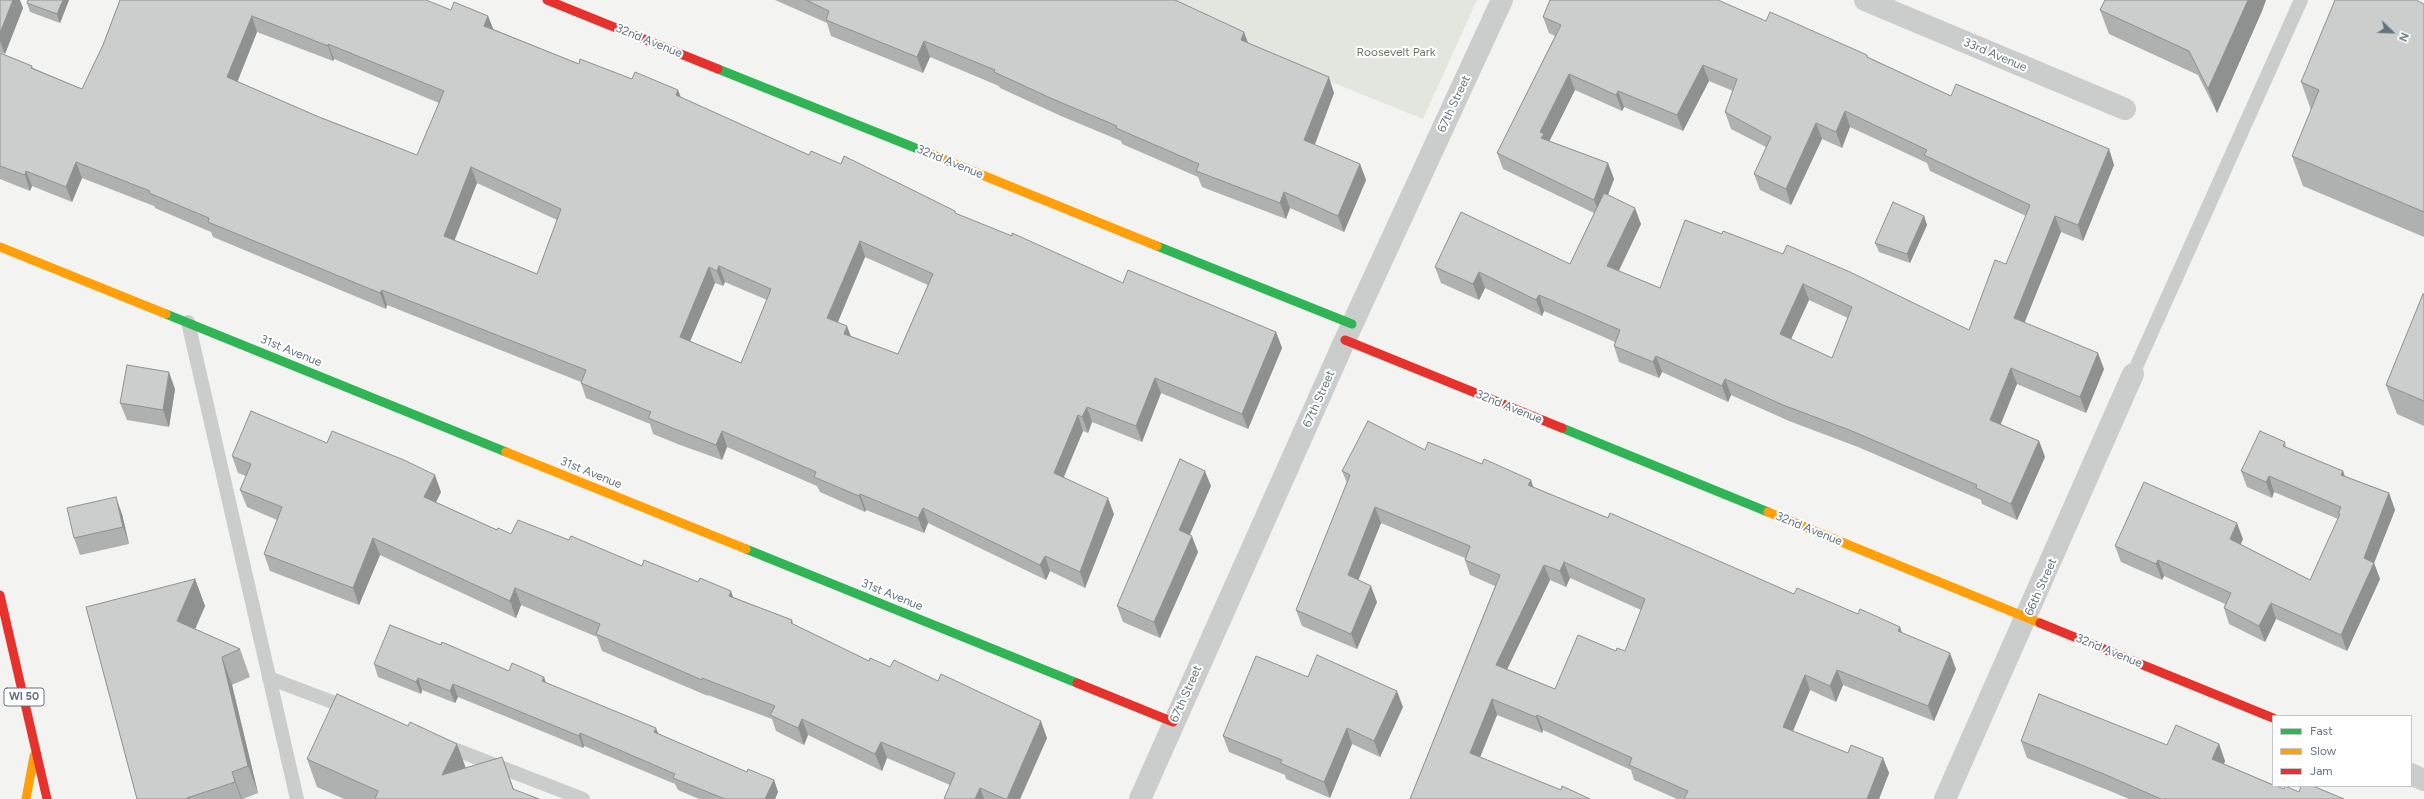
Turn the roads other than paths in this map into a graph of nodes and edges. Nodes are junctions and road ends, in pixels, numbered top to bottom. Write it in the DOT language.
graph roads {
  1 [pos="547,0"];
  2 [pos="1502,0"];
  3 [pos="1865,0"];
  4 [pos="2301,0"];
  5 [pos="2125,109"];
  6 [pos="0,247"];
  7 [pos="188,322"];
  8 [pos="1349,332"];
  9 [pos="2133,374"];
  10 [pos="0,595"];
  11 [pos="2027,617"];
  12 [pos="5,639"];
  13 [pos="269,678"];
  14 [pos="364,714"];
  15 [pos="2272,718"];
  16 [pos="1173,722"];
  17 [pos="430,740"];
  18 [pos="36,749"];
  19 [pos="2412,774"];
  20 [pos="2424,780"];
  21 [pos="26,799"];
  22 [pos="47,799"];
  23 [pos="297,799"];
  24 [pos="583,799"];
  25 [pos="1140,799"];
  26 [pos="1945,799"];
  1 -- 8 [label="street, 32nd Avenue"];
  2 -- 8 [label="street, 67th Street"];
  3 -- 5 [label="street, 33rd Avenue"];
  4 -- 9 [label="lane"];
  6 -- 7 [label="street, 31st Avenue"];
  7 -- 13 [label="lane"];
  7 -- 16 [label="street, 31st Avenue"];
  8 -- 11 [label="street, 32nd Avenue"];
  8 -- 16 [label="street, 67th Street"];
  9 -- 11 [label="street, 66th Street"];
  10 -- 12 [label="street, WI 50"];
  11 -- 15 [label="street, 32nd Avenue"];
  11 -- 26 [label="street, 66th Street"];
  12 -- 18 [label="street, WI 50"];
  13 -- 14 [label="lane"];
  13 -- 23 [label="lane"];
  16 -- 25 [label="street, 67th Street"];
  17 -- 24 [label="lane"];
  18 -- 21 [label="street"];
  18 -- 22 [label="street, WI 50"];
  19 -- 20 [label="street"];
}
